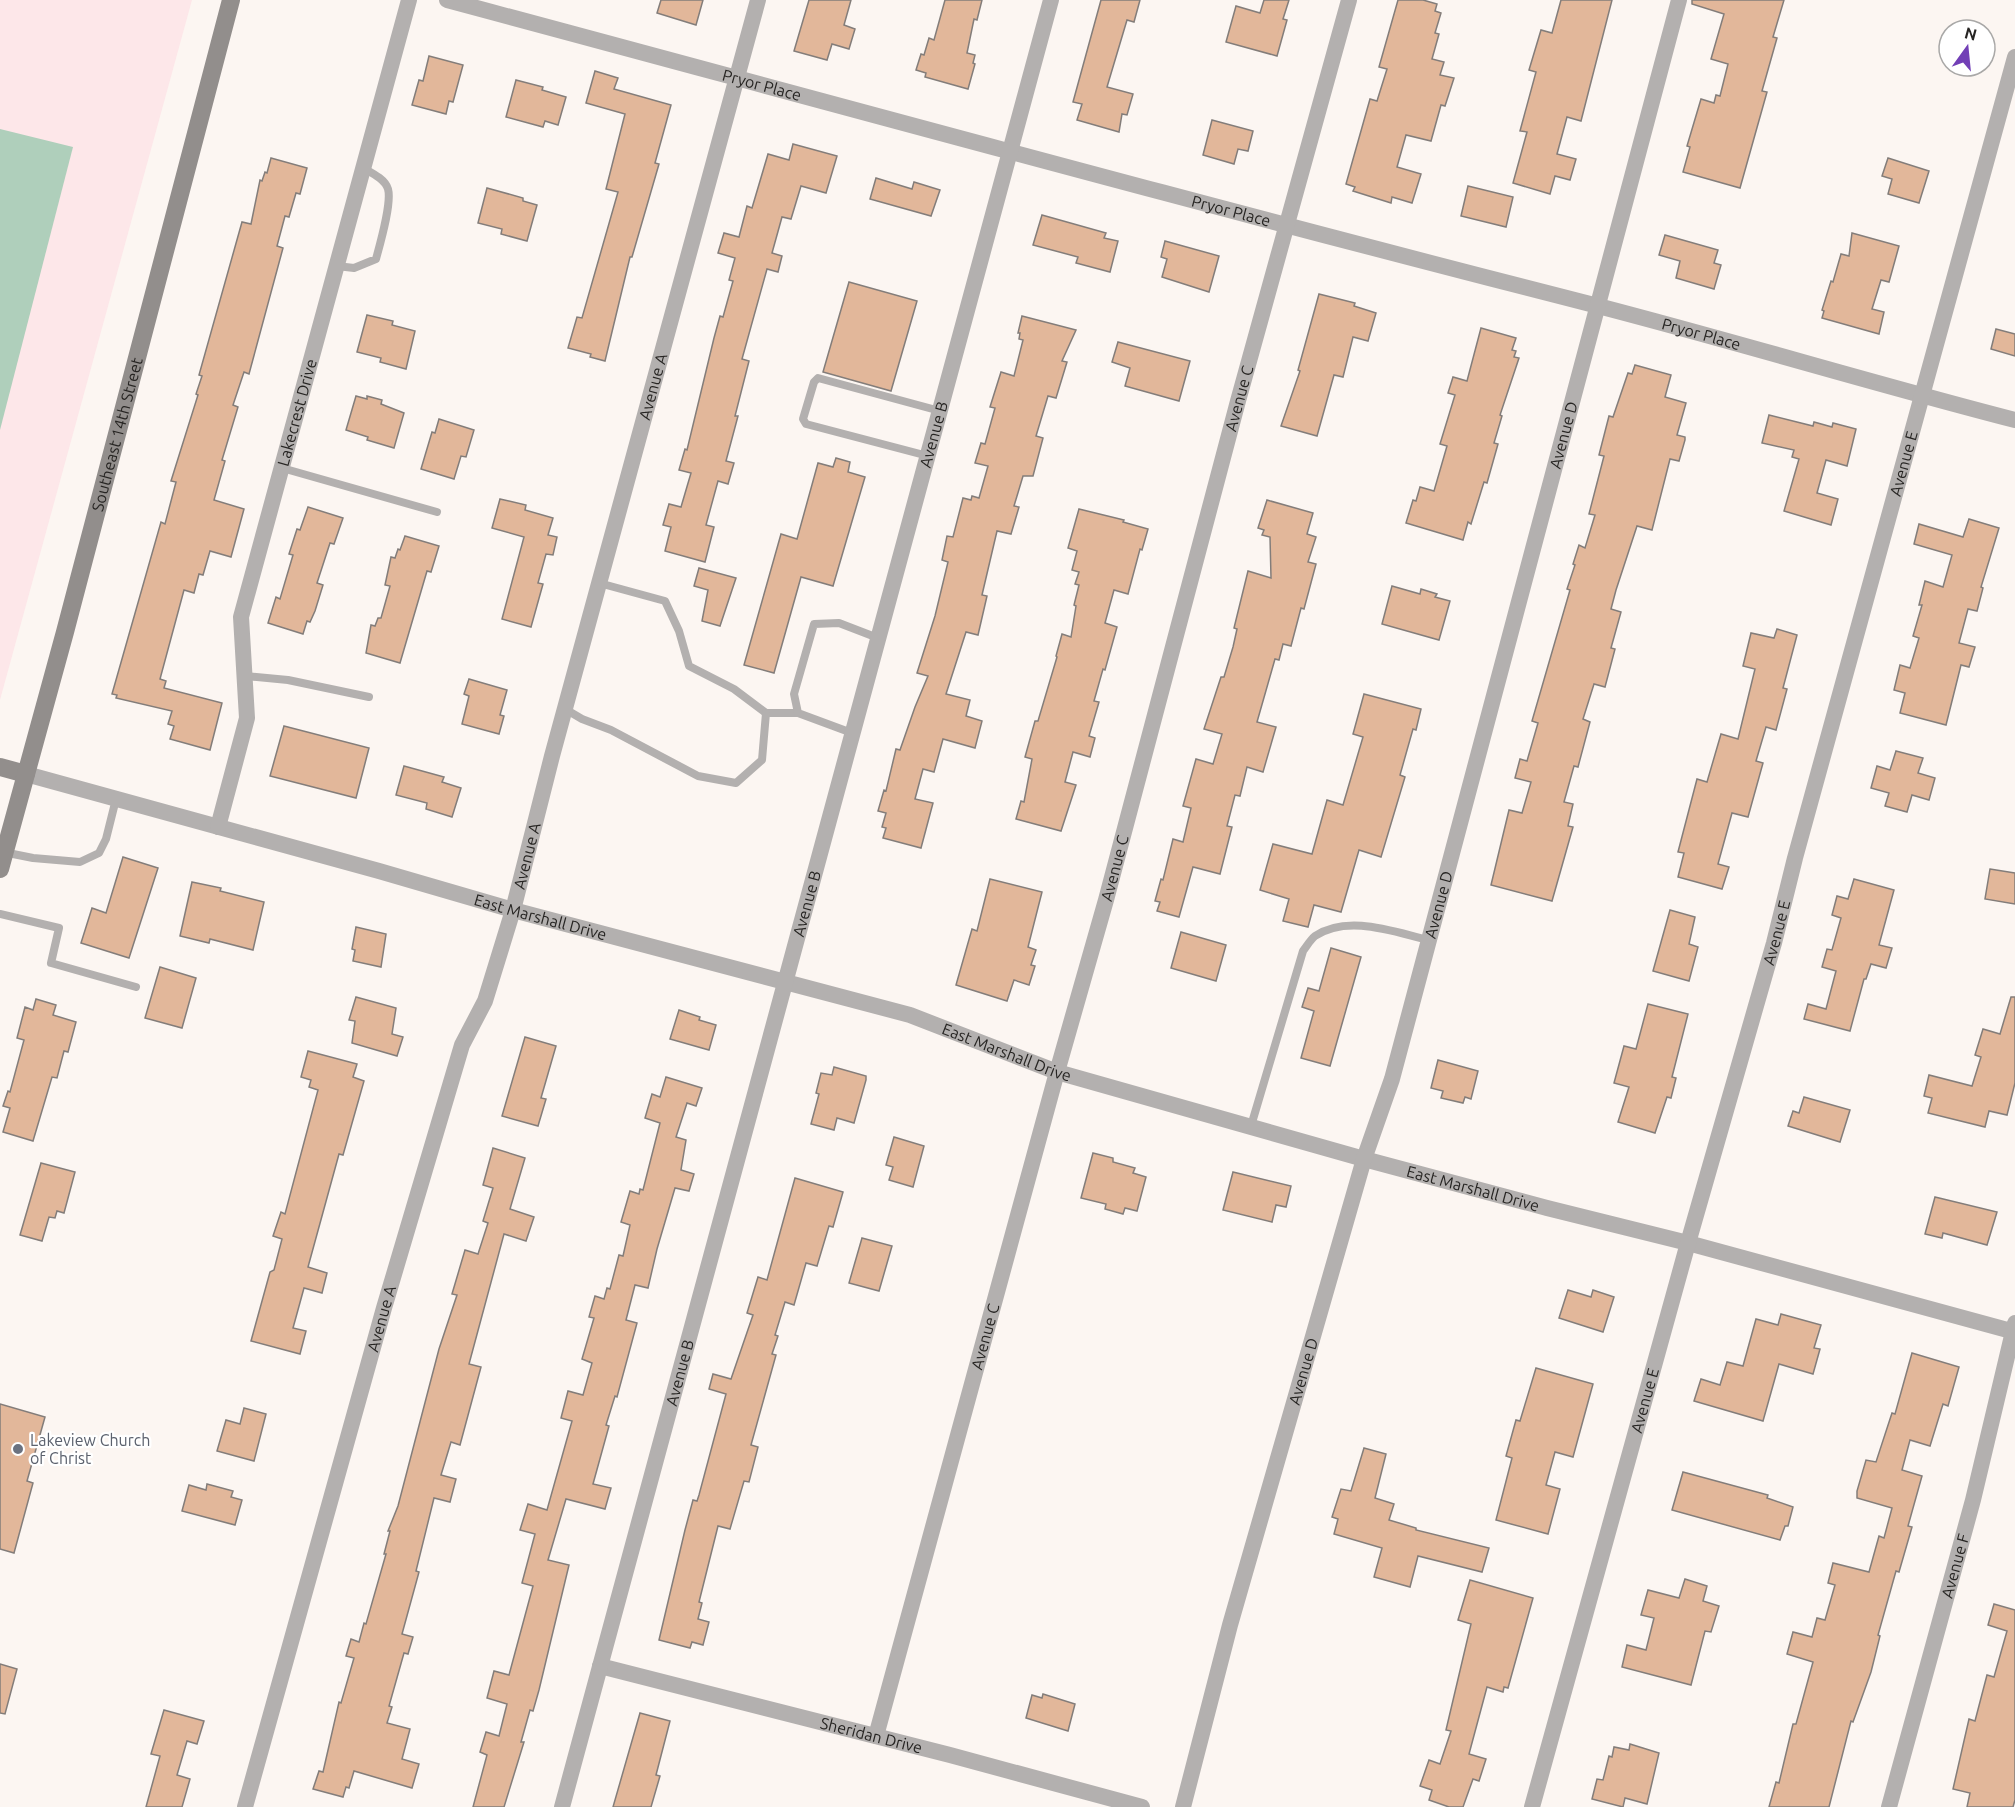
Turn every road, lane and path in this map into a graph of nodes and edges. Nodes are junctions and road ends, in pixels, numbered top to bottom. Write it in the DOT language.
graph roads {
  1 [pos="231,0"];
  2 [pos="409,0"];
  3 [pos="758,0"];
  4 [pos="1051,0"];
  5 [pos="1349,0"];
  6 [pos="1679,0"];
  7 [pos="455,1"];
  8 [pos="2015,57"];
  9 [pos="737,79"];
  10 [pos="1011,151"];
  11 [pos="363,168"];
  12 [pos="1287,226"];
  13 [pos="337,266"];
  14 [pos="1597,306"];
  15 [pos="1922,396"];
  16 [pos="940,411"];
  17 [pos="2015,420"];
  18 [pos="928,456"];
  19 [pos="282,468"];
  20 [pos="437,512"];
  21 [pos="599,583"];
  22 [pos="878,638"];
  23 [pos="245,676"];
  24 [pos="369,697"];
  25 [pos="565,709"];
  26 [pos="798,713"];
  27 [pos="766,714"];
  28 [pos="852,733"];
  29 [pos="0,767"];
  30 [pos="26,774"];
  31 [pos="116,799"];
  32 [pos="218,827"];
  33 [pos="2,858"];
  34 [pos="513,910"];
  35 [pos="0,914"];
  36 [pos="1429,940"];
  37 [pos="786,981"];
  38 [pos="136,987"];
  39 [pos="1057,1072"];
  40 [pos="1251,1126"];
  41 [pos="1364,1159"];
  42 [pos="1688,1243"];
  43 [pos="2014,1329"];
  44 [pos="600,1666"];
  45 [pos="876,1737"];
  46 [pos="245,1807"];
  47 [pos="562,1807"];
  48 [pos="1142,1807"];
  49 [pos="1183,1807"];
  50 [pos="1532,1807"];
  51 [pos="1889,1807"];
  1 -- 30 [label="street, Southeast 14th Street"];
  2 -- 11 [label="street, Lakecrest Drive"];
  3 -- 9 [label="street, Avenue A"];
  4 -- 10 [label="street, Avenue B"];
  5 -- 12 [label="street, Avenue C"];
  6 -- 14 [label="street, Avenue D"];
  7 -- 9 [label="street, Pryor Place"];
  8 -- 15 [label="street, Avenue E"];
  9 -- 10 [label="street, Pryor Place"];
  9 -- 21 [label="street, Avenue A"];
  10 -- 12 [label="street, Pryor Place"];
  10 -- 16 [label="street, Avenue B"];
  11 -- 13 [label="street, Lakecrest Drive"];
  11 -- 13 [label="lane"];
  12 -- 14 [label="street, Pryor Place"];
  12 -- 39 [label="street, Avenue C"];
  13 -- 19 [label="street, Lakecrest Drive"];
  14 -- 15 [label="street, Pryor Place"];
  14 -- 36 [label="street, Avenue D"];
  15 -- 17 [label="street, Pryor Place"];
  15 -- 42 [label="street, Avenue E"];
  16 -- 18 [label="street, Avenue B"];
  16 -- 18 [label="lane"];
  18 -- 22 [label="street, Avenue B"];
  19 -- 20 [label="lane"];
  19 -- 23 [label="street, Lakecrest Drive"];
  21 -- 25 [label="street, Avenue A"];
  21 -- 27 [label="lane"];
  22 -- 26 [label="lane"];
  22 -- 28 [label="street, Avenue B"];
  23 -- 24 [label="lane"];
  23 -- 32 [label="street, Lakecrest Drive"];
  25 -- 27 [label="lane"];
  25 -- 34 [label="street, Avenue A"];
  26 -- 27 [label="lane"];
  26 -- 28 [label="lane"];
  28 -- 37 [label="street, Avenue B"];
  29 -- 30 [label="street, East Marshall Drive"];
  30 -- 31 [label="street, East Marshall Drive"];
  30 -- 33 [label="street, Southeast 14th Street"];
  31 -- 32 [label="street, East Marshall Drive"];
  31 -- 33 [label="lane"];
  32 -- 34 [label="street, East Marshall Drive"];
  34 -- 37 [label="street, East Marshall Drive"];
  34 -- 46 [label="street, Avenue A"];
  35 -- 38 [label="lane"];
  36 -- 40 [label="lane"];
  36 -- 41 [label="street, Avenue D"];
  37 -- 39 [label="street, East Marshall Drive"];
  37 -- 44 [label="street, Avenue B"];
  39 -- 40 [label="street, East Marshall Drive"];
  39 -- 45 [label="street, Avenue C"];
  40 -- 41 [label="street, East Marshall Drive"];
  41 -- 42 [label="street, East Marshall Drive"];
  41 -- 49 [label="street, Avenue D"];
  42 -- 43 [label="street, East Marshall Drive"];
  42 -- 50 [label="street, Avenue E"];
  43 -- 51 [label="street, Avenue F"];
  44 -- 45 [label="street, Sheridan Drive"];
  44 -- 47 [label="street, Avenue B"];
  45 -- 48 [label="street, Sheridan Drive"];
}
